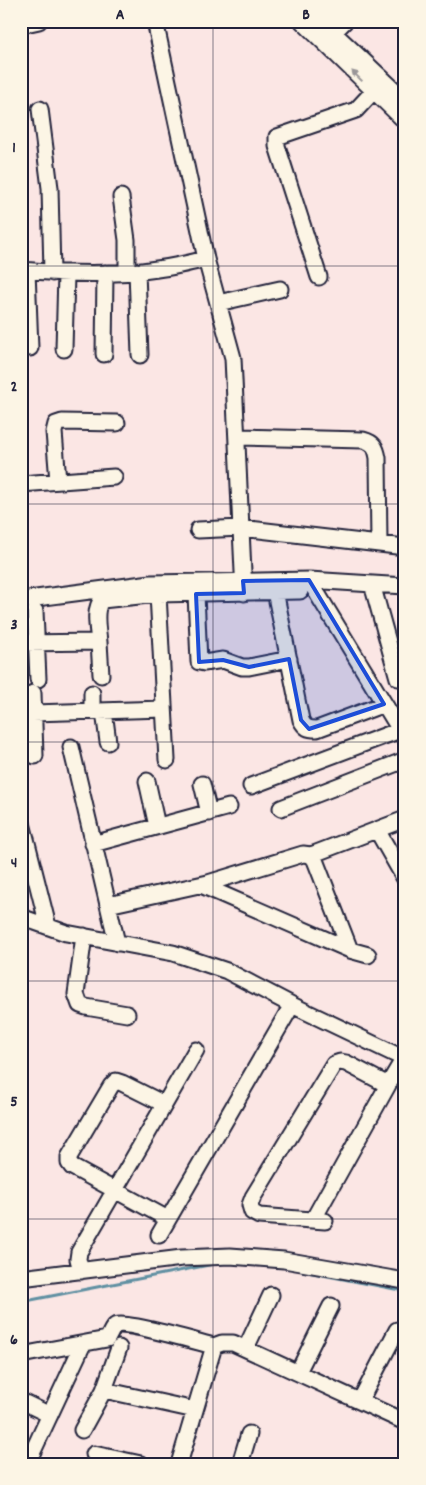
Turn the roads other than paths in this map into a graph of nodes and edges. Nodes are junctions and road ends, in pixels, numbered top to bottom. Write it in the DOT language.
graph roads {
  1 [pos="39,21"];
  2 [pos="155,21"];
  3 [pos="302,21"];
  4 [pos="321,21"];
  5 [pos="345,21"];
  6 [pos="21,25"];
  7 [pos="333,33"];
  8 [pos="384,80"];
  9 [pos="373,91"];
  10 [pos="405,100"];
  11 [pos="40,109"];
  12 [pos="405,122"];
  13 [pos="121,197"];
  14 [pos="206,259"];
  15 [pos="24,271"];
  16 [pos="132,271"];
  17 [pos="59,273"];
  18 [pos="105,273"];
  19 [pos="318,277"];
  20 [pos="280,288"];
  21 [pos="218,303"];
  22 [pos="30,348"];
  23 [pos="64,349"];
  24 [pos="104,354"];
  25 [pos="140,355"];
  26 [pos="118,423"];
  27 [pos="238,437"];
  28 [pos="114,477"];
  29 [pos="58,481"];
  30 [pos="21,484"];
  31 [pos="241,528"];
  32 [pos="198,530"];
  33 [pos="379,544"];
  34 [pos="405,547"];
  35 [pos="372,584"];
  36 [pos="305,586"];
  37 [pos="405,586"];
  38 [pos="244,587"];
  39 [pos="275,591"];
  40 [pos="158,594"];
  41 [pos="196,594"];
  42 [pos="21,600"];
  43 [pos="35,611"];
  44 [pos="99,642"];
  45 [pos="29,643"];
  46 [pos="289,660"];
  47 [pos="101,675"];
  48 [pos="401,677"];
  49 [pos="38,679"];
  50 [pos="371,683"];
  51 [pos="92,692"];
  52 [pos="32,694"];
  53 [pos="384,704"];
  54 [pos="164,709"];
  55 [pos="98,711"];
  56 [pos="33,713"];
  57 [pos="402,734"];
  58 [pos="108,742"];
  59 [pos="71,747"];
  60 [pos="35,756"];
  61 [pos="167,760"];
  62 [pos="405,760"];
  63 [pos="147,781"];
  64 [pos="202,784"];
  65 [pos="251,786"];
  66 [pos="229,807"];
  67 [pos="281,808"];
  68 [pos="210,813"];
  69 [pos="21,819"];
  70 [pos="405,819"];
  71 [pos="157,826"];
  72 [pos="377,830"];
  73 [pos="93,844"];
  74 [pos="311,854"];
  75 [pos="405,879"];
  76 [pos="201,885"];
  77 [pos="108,905"];
  78 [pos="21,917"];
  79 [pos="48,926"];
  80 [pos="84,936"];
  81 [pos="117,942"];
  82 [pos="350,950"];
  83 [pos="368,955"];
  84 [pos="292,1005"];
  85 [pos="127,1014"];
  86 [pos="196,1050"];
  87 [pos="404,1059"];
  88 [pos="388,1085"];
  89 [pos="164,1104"];
  90 [pos="114,1189"];
  91 [pos="168,1219"];
  92 [pos="159,1235"];
  93 [pos="80,1271"];
  94 [pos="21,1278"];
  95 [pos="405,1281"];
  96 [pos="270,1295"];
  97 [pos="331,1306"];
  98 [pos="396,1330"];
  99 [pos="83,1344"];
  100 [pos="214,1346"];
  101 [pos="118,1348"];
  102 [pos="246,1348"];
  103 [pos="21,1355"];
  104 [pos="298,1372"];
  105 [pos="104,1390"];
  106 [pos="21,1401"];
  107 [pos="360,1401"];
  108 [pos="195,1410"];
  109 [pos="50,1415"];
  110 [pos="405,1422"];
  111 [pos="82,1430"];
  112 [pos="249,1434"];
  113 [pos="94,1454"];
  114 [pos="27,1464"];
  115 [pos="141,1464"];
  116 [pos="179,1464"];
  117 [pos="240,1464"];
  1 -- 6 [label="street"];
  2 -- 14 [label="street"];
  9 -- 3 [label="street, one-way"];
  4 -- 7 [label="street"];
  5 -- 7 [label="street"];
  7 -- 8 [label="street"];
  8 -- 9 [label="street"];
  8 -- 10 [label="street"];
  9 -- 12 [label="street"];
  9 -- 19 [label="street"];
  11 -- 17 [label="street"];
  13 -- 16 [label="street"];
  14 -- 16 [label="street"];
  14 -- 21 [label="street"];
  15 -- 17 [label="street"];
  15 -- 22 [label="street"];
  16 -- 18 [label="street"];
  16 -- 25 [label="street"];
  17 -- 18 [label="street"];
  17 -- 23 [label="street"];
  18 -- 24 [label="street"];
  20 -- 21 [label="street"];
  21 -- 27 [label="street"];
  26 -- 29 [label="street"];
  27 -- 31 [label="street"];
  27 -- 33 [label="street"];
  28 -- 29 [label="street"];
  29 -- 30 [label="street"];
  31 -- 32 [label="street"];
  31 -- 33 [label="street"];
  31 -- 38 [label="street"];
  33 -- 34 [label="street"];
  35 -- 36 [label="street"];
  35 -- 37 [label="street"];
  35 -- 48 [label="street"];
  36 -- 38 [label="street"];
  36 -- 39 [label="street"];
  36 -- 50 [label="street"];
  38 -- 39 [label="street"];
  38 -- 41 [label="street"];
  38 -- 42 [label="street"];
  39 -- 46 [label="street"];
  40 -- 41 [label="street"];
  40 -- 44 [label="street"];
  40 -- 54 [label="street"];
  41 -- 46 [label="street"];
  43 -- 45 [label="street"];
  44 -- 45 [label="street"];
  44 -- 47 [label="street"];
  45 -- 49 [label="street"];
  46 -- 53 [label="street"];
  48 -- 50 [label="street"];
  50 -- 53 [label="street"];
  51 -- 55 [label="street"];
  52 -- 56 [label="street"];
  53 -- 57 [label="street"];
  54 -- 55 [label="street"];
  54 -- 61 [label="street"];
  55 -- 56 [label="street"];
  55 -- 58 [label="street"];
  56 -- 60 [label="street"];
  57 -- 65 [label="street"];
  59 -- 73 [label="street"];
  62 -- 67 [label="street"];
  63 -- 71 [label="street"];
  64 -- 68 [label="street"];
  66 -- 68 [label="street"];
  68 -- 71 [label="street"];
  69 -- 79 [label="street"];
  70 -- 72 [label="street"];
  71 -- 73 [label="street"];
  72 -- 74 [label="street"];
  72 -- 75 [label="street"];
  73 -- 77 [label="street"];
  74 -- 76 [label="street"];
  74 -- 82 [label="street"];
  76 -- 77 [label="street"];
  76 -- 82 [label="street"];
  77 -- 81 [label="street"];
  78 -- 79 [label="street"];
  79 -- 80 [label="street"];
  80 -- 81 [label="street"];
  80 -- 85 [label="street"];
  81 -- 84 [label="street"];
  82 -- 83 [label="street"];
  84 -- 87 [label="street"];
  84 -- 91 [label="street"];
  86 -- 89 [label="street"];
  87 -- 88 [label="street"];
  88 -- 88 [label="street"];
  89 -- 90 [label="street"];
  89 -- 90 [label="street"];
  90 -- 91 [label="street"];
  90 -- 93 [label="street"];
  91 -- 92 [label="street"];
  93 -- 94 [label="street"];
  93 -- 95 [label="street"];
  96 -- 102 [label="street"];
  97 -- 104 [label="street"];
  98 -- 107 [label="street"];
  99 -- 100 [label="street"];
  99 -- 103 [label="street"];
  99 -- 109 [label="street"];
  100 -- 102 [label="street"];
  100 -- 108 [label="street"];
  101 -- 105 [label="street"];
  102 -- 104 [label="street"];
  104 -- 107 [label="street"];
  105 -- 108 [label="street"];
  105 -- 111 [label="street"];
  106 -- 109 [label="street"];
  107 -- 110 [label="street"];
  108 -- 116 [label="street"];
  109 -- 114 [label="street"];
  112 -- 117 [label="street"];
  113 -- 115 [label="street"];
}
